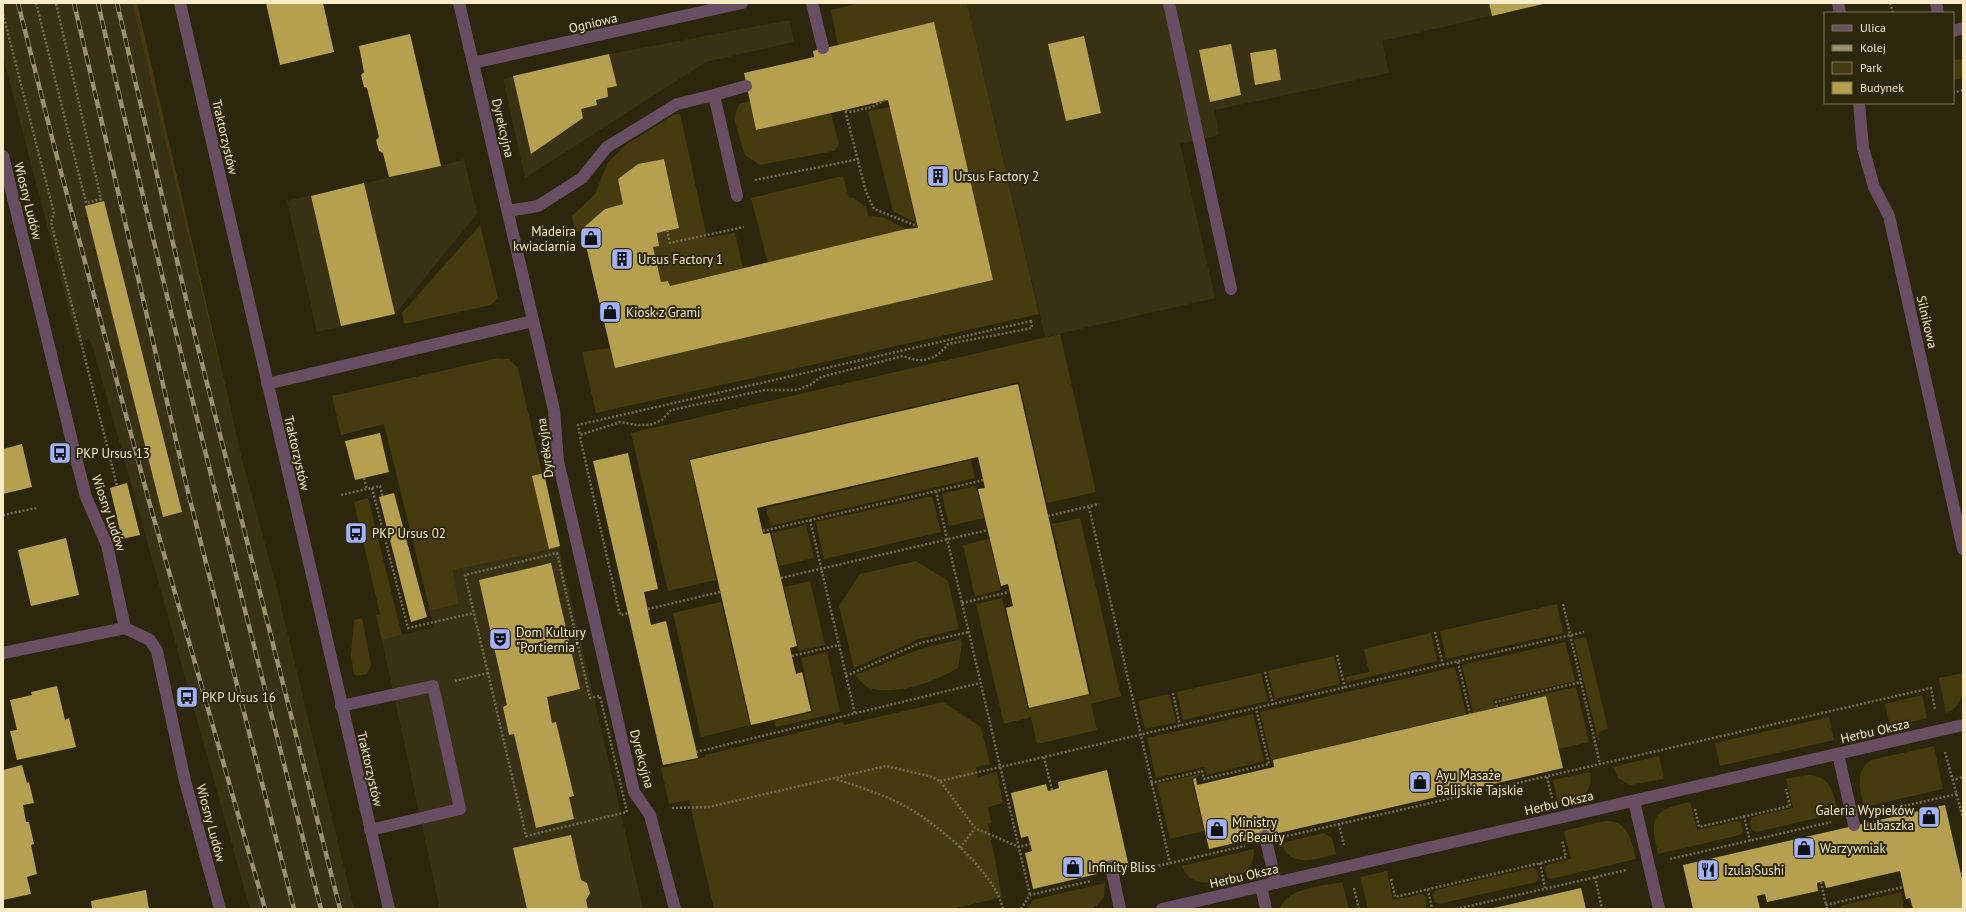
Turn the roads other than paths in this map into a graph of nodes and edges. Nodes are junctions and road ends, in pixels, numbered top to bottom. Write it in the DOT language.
graph roads {
  1 [pos="180,3"];
  2 [pos="459,3"];
  3 [pos="742,3"];
  4 [pos="812,3"];
  5 [pos="1169,3"];
  6 [pos="823,48"];
  7 [pos="473,63"];
  8 [pos="746,86"];
  9 [pos="714,95"];
  10 [pos="1859,104"];
  11 [pos="3,156"];
  12 [pos="735,190"];
  13 [pos="508,211"];
  14 [pos="1231,289"];
  15 [pos="533,321"];
  16 [pos="267,384"];
  17 [pos="1963,549"];
  18 [pos="125,628"];
  19 [pos="3,653"];
  20 [pos="341,706"];
  21 [pos="1963,725"];
  22 [pos="1838,754"];
  23 [pos="1634,801"];
  24 [pos="1854,821"];
  25 [pos="370,830"];
  26 [pos="1266,838"];
  27 [pos="1112,871"];
  28 [pos="1276,883"];
  29 [pos="1261,886"];
  30 [pos="220,909"];
  31 [pos="389,909"];
  32 [pos="675,909"];
  33 [pos="1120,909"];
  34 [pos="1162,909"];
  35 [pos="1266,909"];
  36 [pos="1659,909"];
  1 -- 16 [label="street, Traktorzystów"];
  2 -- 7 [label="street, Dyrekcyjna"];
  3 -- 7 [label="street, Ogniowa"];
  4 -- 6 [label="street"];
  5 -- 14 [label="street"];
  7 -- 13 [label="street, Dyrekcyjna"];
  8 -- 9 [label="street"];
  9 -- 12 [label="street"];
  9 -- 13 [label="street"];
  10 -- 17 [label="street, Silnikowa"];
  11 -- 18 [label="street, Wiosny Ludów"];
  13 -- 15 [label="street, Dyrekcyjna"];
  15 -- 16 [label="street"];
  15 -- 32 [label="street, Dyrekcyjna"];
  16 -- 20 [label="street, Traktorzystów"];
  18 -- 19 [label="street"];
  18 -- 30 [label="street, Wiosny Ludów"];
  20 -- 25 [label="street, Traktorzystów"];
  20 -- 25 [label="street"];
  21 -- 22 [label="street, Herbu Oksza"];
  22 -- 23 [label="street, Herbu Oksza"];
  22 -- 24 [label="street"];
  23 -- 28 [label="street, Herbu Oksza"];
  23 -- 36 [label="street"];
  25 -- 31 [label="street, Traktorzystów"];
  26 -- 28 [label="street"];
  27 -- 33 [label="street"];
  28 -- 29 [label="street, Herbu Oksza"];
  29 -- 34 [label="street, Herbu Oksza"];
  29 -- 35 [label="street"];
}
